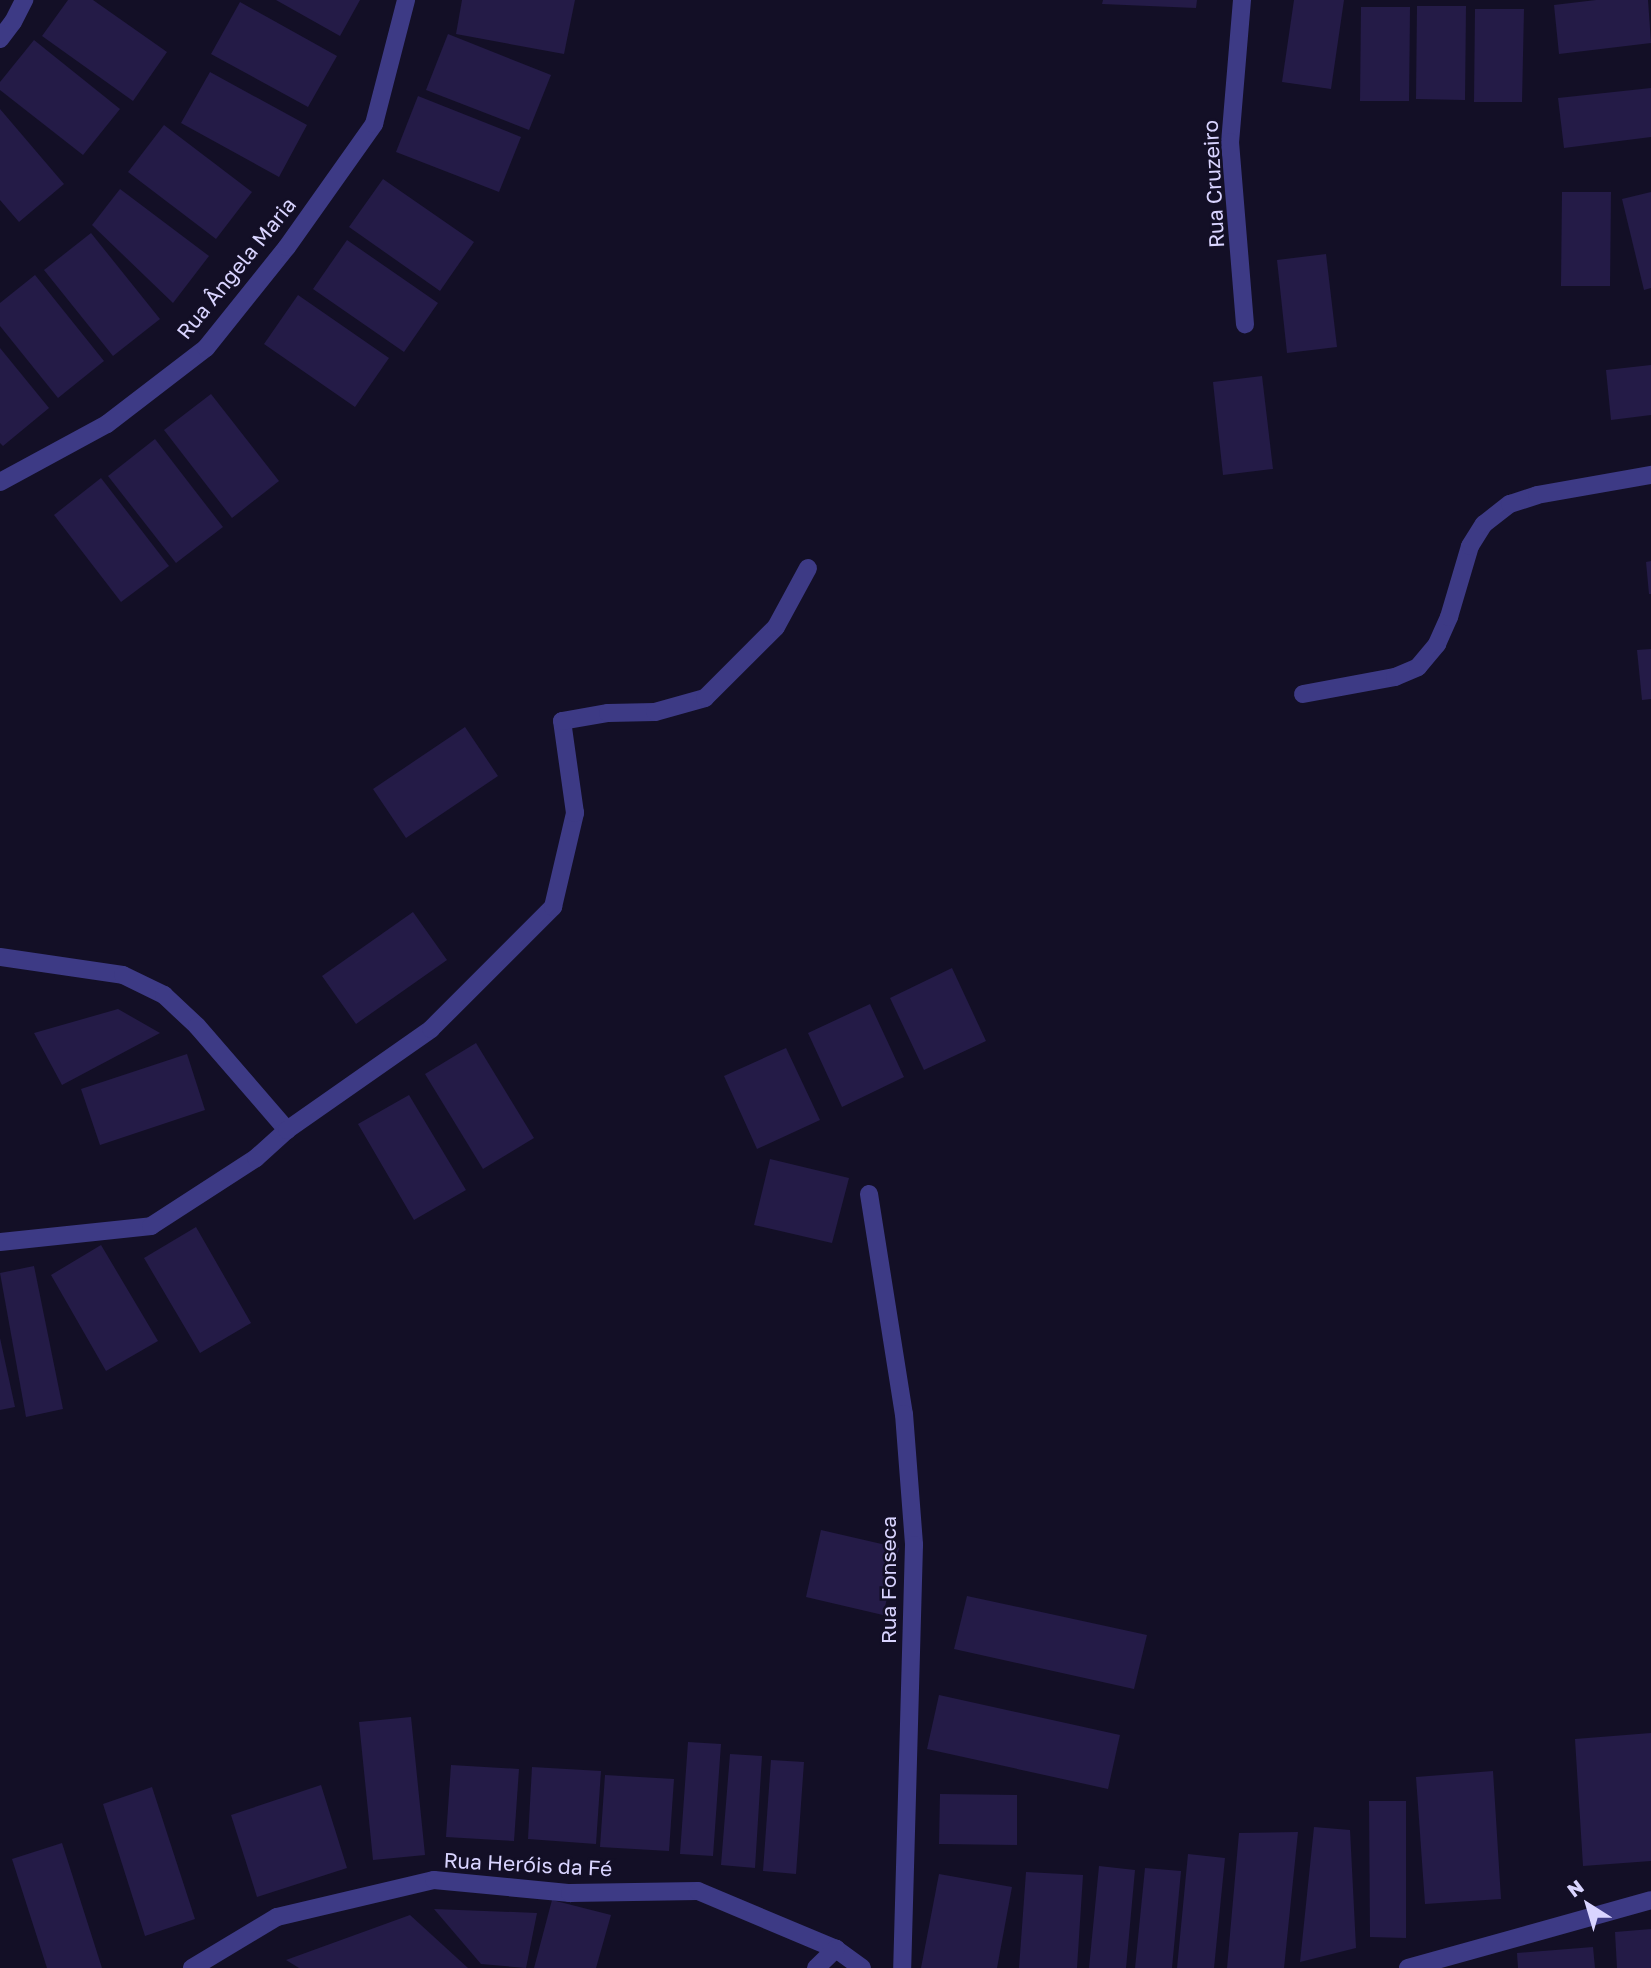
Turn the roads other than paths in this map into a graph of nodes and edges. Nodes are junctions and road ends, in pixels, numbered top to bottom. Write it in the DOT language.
graph roads {
  1 [pos="24,0"];
  2 [pos="407,0"];
  3 [pos="1242,0"];
  4 [pos="0,39"];
  5 [pos="1245,324"];
  6 [pos="1651,475"];
  7 [pos="0,482"];
  8 [pos="808,568"];
  9 [pos="1303,694"];
  10 [pos="0,957"];
  11 [pos="287,1130"];
  12 [pos="869,1195"];
  13 [pos="0,1242"];
  14 [pos="1651,1900"];
  15 [pos="836,1949"];
  16 [pos="192,1968"];
  17 [pos="816,1968"];
  18 [pos="862,1968"];
  19 [pos="902,1968"];
  20 [pos="1408,1968"];
  1 -- 4 [label="street"];
  2 -- 7 [label="street, Rua Ângela Maria"];
  3 -- 5 [label="street, Rua Cruzeiro"];
  6 -- 9 [label="street"];
  8 -- 11 [label="street"];
  10 -- 11 [label="street"];
  11 -- 13 [label="street"];
  12 -- 19 [label="street, Rua Fonseca"];
  14 -- 20 [label="street"];
  15 -- 16 [label="street, Rua Heróis da Fé"];
  15 -- 17 [label="street"];
  15 -- 18 [label="street, Rua Heróis da Fé"];
}
